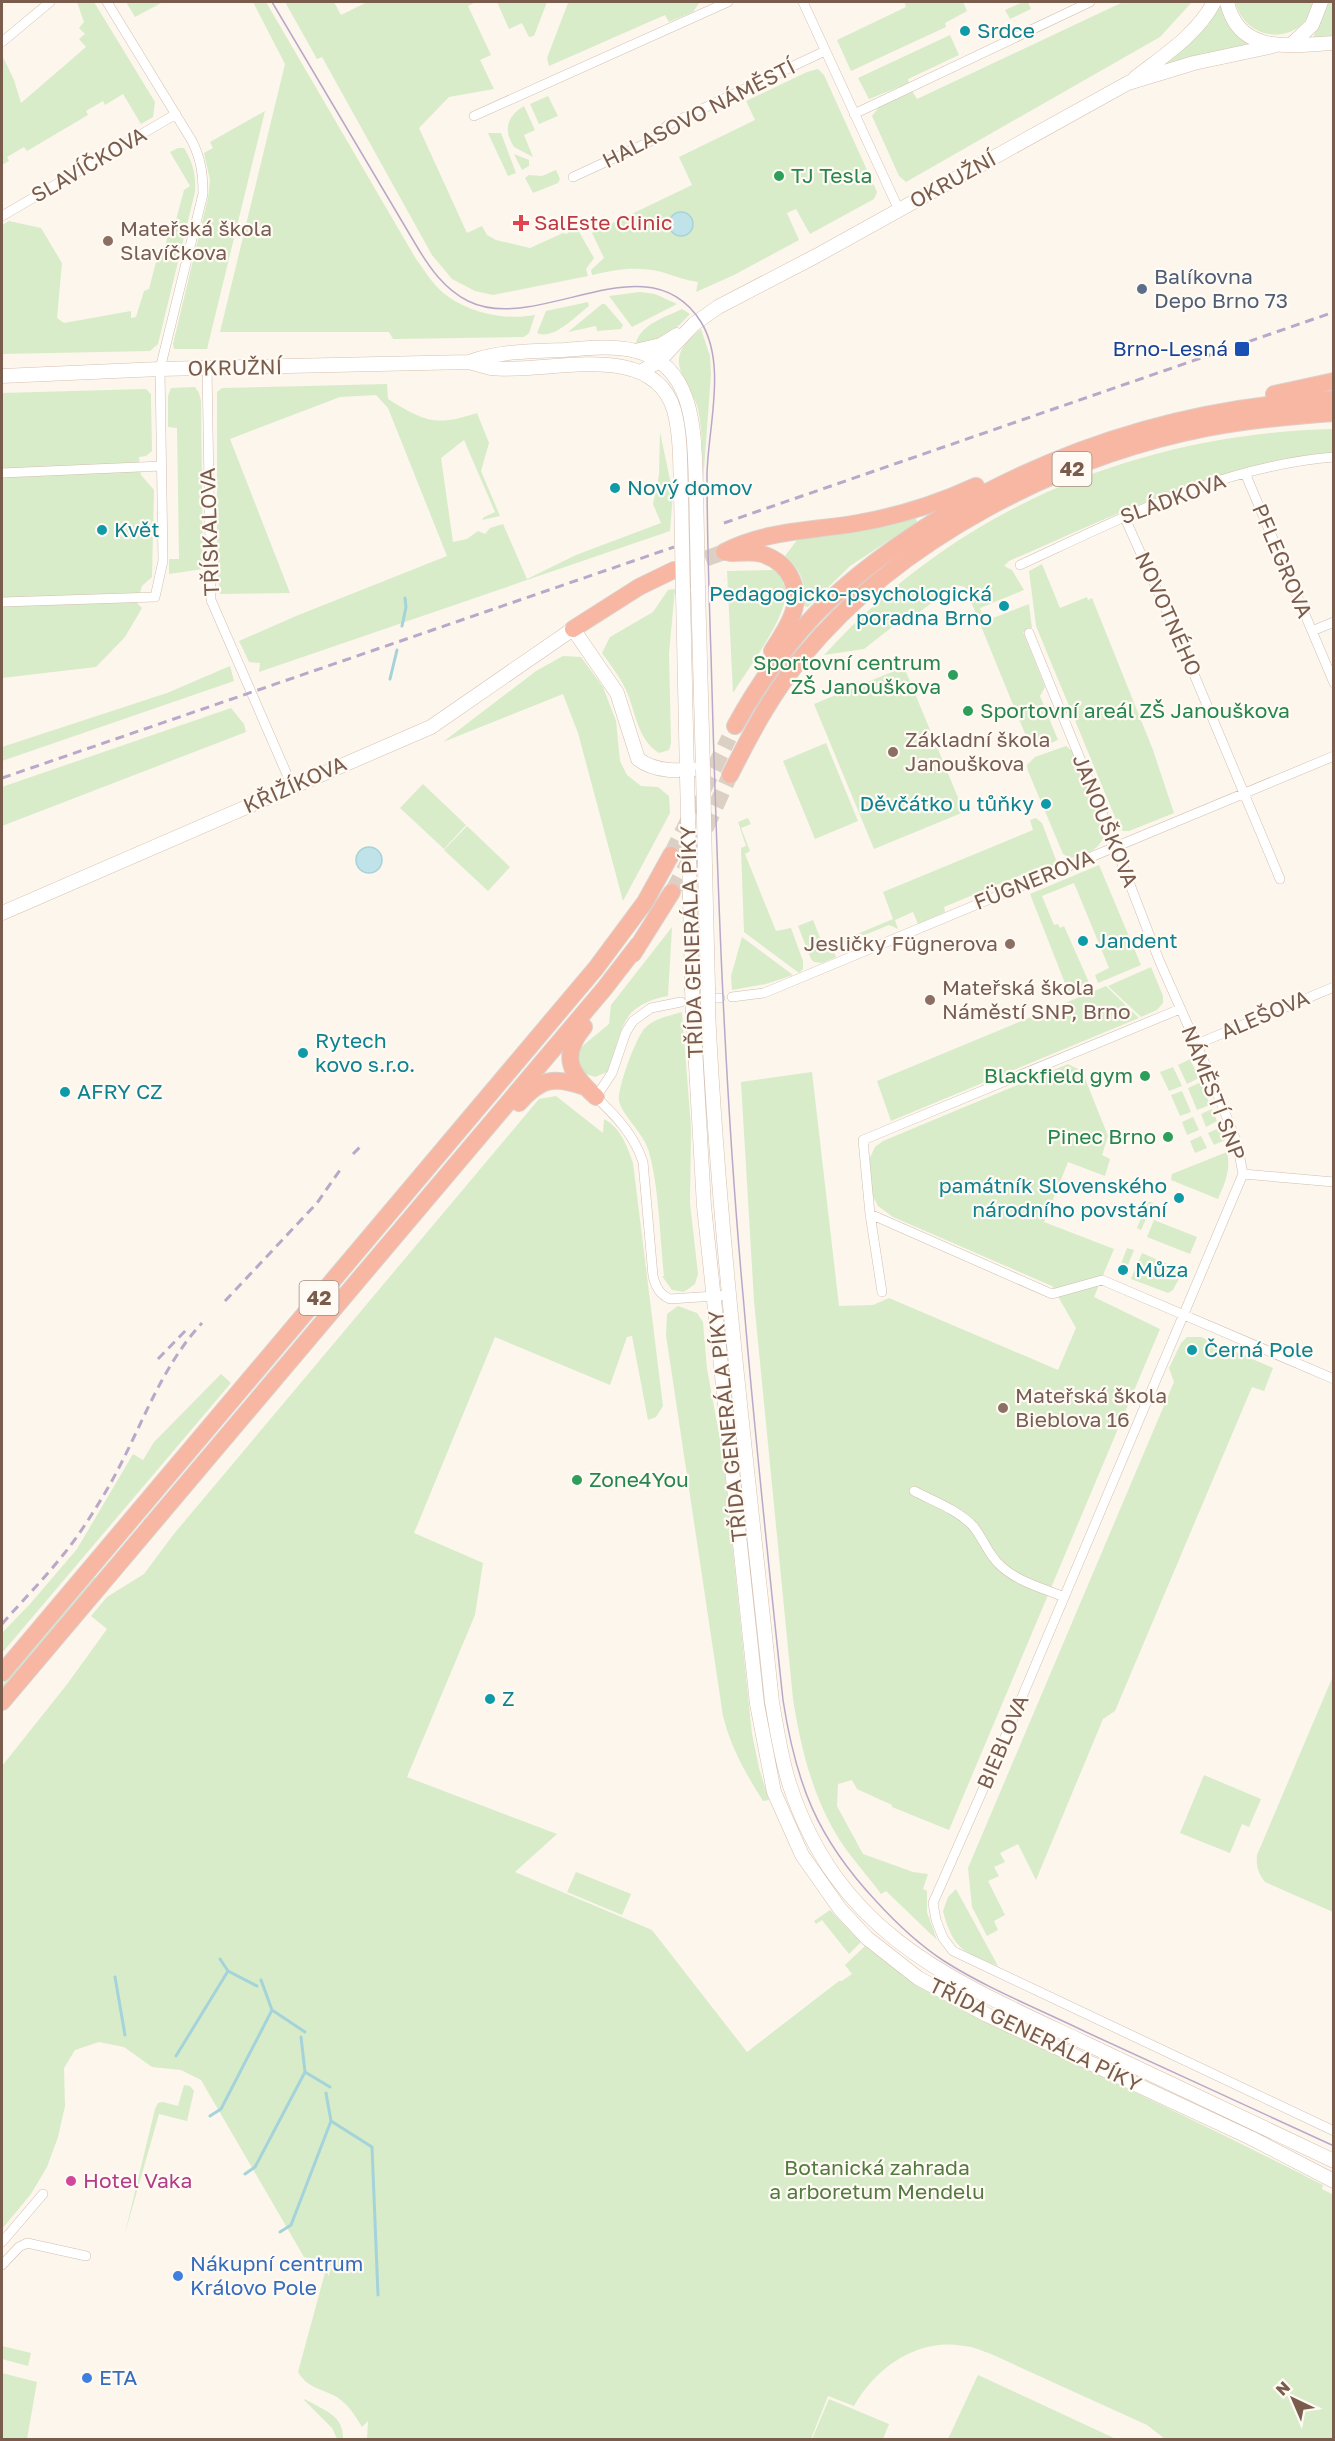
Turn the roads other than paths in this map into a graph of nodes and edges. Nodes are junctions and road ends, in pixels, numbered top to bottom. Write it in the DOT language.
graph roads {
  1 [pos="107,2"];
  2 [pos="728,2"];
  3 [pos="803,2"];
  4 [pos="1090,2"];
  5 [pos="1214,2"];
  6 [pos="1227,2"];
  7 [pos="1321,2"];
  8 [pos="48,3"];
  9 [pos="710,5"];
  10 [pos="2,42"];
  11 [pos="1334,43"];
  12 [pos="1292,44"];
  13 [pos="1273,46"];
  14 [pos="825,51"];
  15 [pos="1128,83"];
  16 [pos="176,114"];
  17 [pos="854,114"];
  18 [pos="474,116"];
  19 [pos="573,177"];
  20 [pos="899,210"];
  21 [pos="2,216"];
  22 [pos="694,324"];
  23 [pos="682,336"];
  24 [pos="635,351"];
  25 [pos="469,362"];
  26 [pos="658,362"];
  27 [pos="160,369"];
  28 [pos="207,369"];
  29 [pos="640,372"];
  30 [pos="2,376"];
  31 [pos="677,380"];
  32 [pos="1334,381"];
  33 [pos="660,387"];
  34 [pos="1334,399"];
  35 [pos="1334,413"];
  36 [pos="1196,416"];
  37 [pos="1067,454"];
  38 [pos="1334,457"];
  39 [pos="162,466"];
  40 [pos="1245,472"];
  41 [pos="2,473"];
  42 [pos="1124,516"];
  43 [pos="1020,565"];
  44 [pos="674,570"];
  45 [pos="2,602"];
  46 [pos="1334,622"];
  47 [pos="573,629"];
  48 [pos="1312,631"];
  49 [pos="1029,633"];
  50 [pos="1334,683"];
  51 [pos="1334,756"];
  52 [pos="692,771"];
  53 [pos="730,775"];
  54 [pos="292,786"];
  55 [pos="1244,792"];
  56 [pos="1115,847"];
  57 [pos="671,855"];
  58 [pos="1280,879"];
  59 [pos="672,892"];
  60 [pos="2,913"];
  61 [pos="638,945"];
  62 [pos="1334,987"];
  63 [pos="732,997"];
  64 [pos="681,1002"];
  65 [pos="1180,1009"];
  66 [pos="1197,1044"];
  67 [pos="590,1092"];
  68 [pos="456,1164"];
  69 [pos="1243,1174"];
  70 [pos="1334,1182"];
  71 [pos="870,1214"];
  72 [pos="882,1292"];
  73 [pos="730,1295"];
  74 [pos="715,1297"];
  75 [pos="1185,1314"];
  76 [pos="1334,1379"];
  77 [pos="914,1491"];
  78 [pos="1064,1597"];
  79 [pos="2,1673"];
  80 [pos="2,1702"];
  81 [pos="940,1887"];
  82 [pos="1334,2131"];
  83 [pos="1334,2160"];
  84 [pos="1334,2181"];
  85 [pos="43,2194"];
  86 [pos="2,2242"];
  87 [pos="86,2256"];
  88 [pos="2,2265"];
  1 -- 16 [label="street"];
  2 -- 9 [label="street"];
  3 -- 14 [label="street"];
  4 -- 17 [label="street"];
  5 -- 15 [label="main road"];
  6 -- 13 [label="main road"];
  7 -- 12 [label="main road"];
  8 -- 10 [label="street"];
  9 -- 18 [label="street"];
  11 -- 12 [label="main road, OKRUŽNÍ"];
  12 -- 13 [label="main road, OKRUŽNÍ"];
  13 -- 15 [label="main road, OKRUŽNÍ"];
  14 -- 17 [label="street"];
  14 -- 19 [label="street, HALASOVO NÁMĚSTÍ"];
  15 -- 20 [label="main road, OKRUŽNÍ"];
  16 -- 21 [label="street, SLAVÍČKOVA"];
  16 -- 27 [label="street"];
  17 -- 20 [label="street"];
  20 -- 22 [label="main road, OKRUŽNÍ"];
  22 -- 23 [label="main road, OKRUŽNÍ"];
  22 -- 24 [label="main road"];
  23 -- 26 [label="main road, OKRUŽNÍ"];
  23 -- 31 [label="main road"];
  24 -- 25 [label="main road, OKRUŽNÍ"];
  24 -- 26 [label="main road, OKRUŽNÍ"];
  25 -- 28 [label="main road, OKRUŽNÍ"];
  25 -- 29 [label="main road, OKRUŽNÍ"];
  26 -- 29 [label="main road, OKRUŽNÍ"];
  26 -- 31 [label="main road, TŘÍDA GENERÁLA PÍKY"];
  26 -- 33 [label="main road"];
  27 -- 28 [label="main road, OKRUŽNÍ"];
  27 -- 30 [label="main road, OKRUŽNÍ"];
  27 -- 39 [label="street"];
  28 -- 54 [label="street, TŘÍSKALOVA"];
  29 -- 33 [label="main road, TŘÍDA GENERÁLA PÍKY"];
  31 -- 52 [label="main road, TŘÍDA GENERÁLA PÍKY, bridge"];
  32 -- 36 [label="highway, 42"];
  33 -- 52 [label="main road, TŘÍDA GENERÁLA PÍKY, bridge"];
  34 -- 36 [label="highway, 42"];
  35 -- 53 [label="highway, 42"];
  36 -- 37 [label="highway, 42"];
  37 -- 37 [label="highway, 42"];
  38 -- 40 [label="street, SLÁDKOVA"];
  39 -- 41 [label="street"];
  39 -- 45 [label="street"];
  40 -- 42 [label="street, SLÁDKOVA"];
  40 -- 48 [label="street, PFLEGROVA"];
  42 -- 43 [label="street, SLÁDKOVA"];
  42 -- 55 [label="street, NOVOTNÉHO"];
  44 -- 47 [label="highway"];
  46 -- 48 [label="street"];
  47 -- 52 [label="main road"];
  47 -- 54 [label="main road, KŘIŽÍKOVA"];
  48 -- 50 [label="street, PFLEGROVA"];
  49 -- 56 [label="street, JANOUŠKOVA"];
  51 -- 55 [label="street, FÜGNEROVA"];
  52 -- 73 [label="main road, TŘÍDA GENERÁLA PÍKY, bridge"];
  52 -- 74 [label="main road, TŘÍDA GENERÁLA PÍKY, bridge"];
  54 -- 60 [label="main road, KŘIŽÍKOVA"];
  55 -- 56 [label="street, FÜGNEROVA"];
  55 -- 58 [label="street, NOVOTNÉHO"];
  56 -- 63 [label="street, FÜGNEROVA"];
  56 -- 65 [label="street, JANOUŠKOVA"];
  57 -- 79 [label="highway, 42"];
  59 -- 61 [label="highway, 42"];
  61 -- 67 [label="highway, 42"];
  61 -- 68 [label="highway, 42"];
  62 -- 66 [label="street, ALEŠOVA"];
  64 -- 67 [label="street"];
  65 -- 66 [label="street, NÁMĚSTÍ SNP"];
  65 -- 71 [label="street, NÁMĚSTÍ SNP"];
  66 -- 69 [label="street, NÁMĚSTÍ SNP"];
  67 -- 68 [label="highway, 42"];
  67 -- 74 [label="street"];
  68 -- 80 [label="highway, 42"];
  69 -- 70 [label="street"];
  69 -- 75 [label="street, NÁMĚSTÍ SNP"];
  71 -- 72 [label="street, NÁMĚSTÍ SNP"];
  71 -- 75 [label="street"];
  73 -- 74 [label="street"];
  73 -- 83 [label="main road, TŘÍDA GENERÁLA PÍKY"];
  74 -- 84 [label="main road, TŘÍDA GENERÁLA PÍKY"];
  75 -- 76 [label="street"];
  75 -- 78 [label="street, BIEBLOVA"];
  77 -- 78 [label="street"];
  78 -- 81 [label="street, BIEBLOVA"];
  81 -- 82 [label="street, TŘÍDA GENERÁLA PÍKY"];
  85 -- 86 [label="street"];
  87 -- 88 [label="street"];
}
